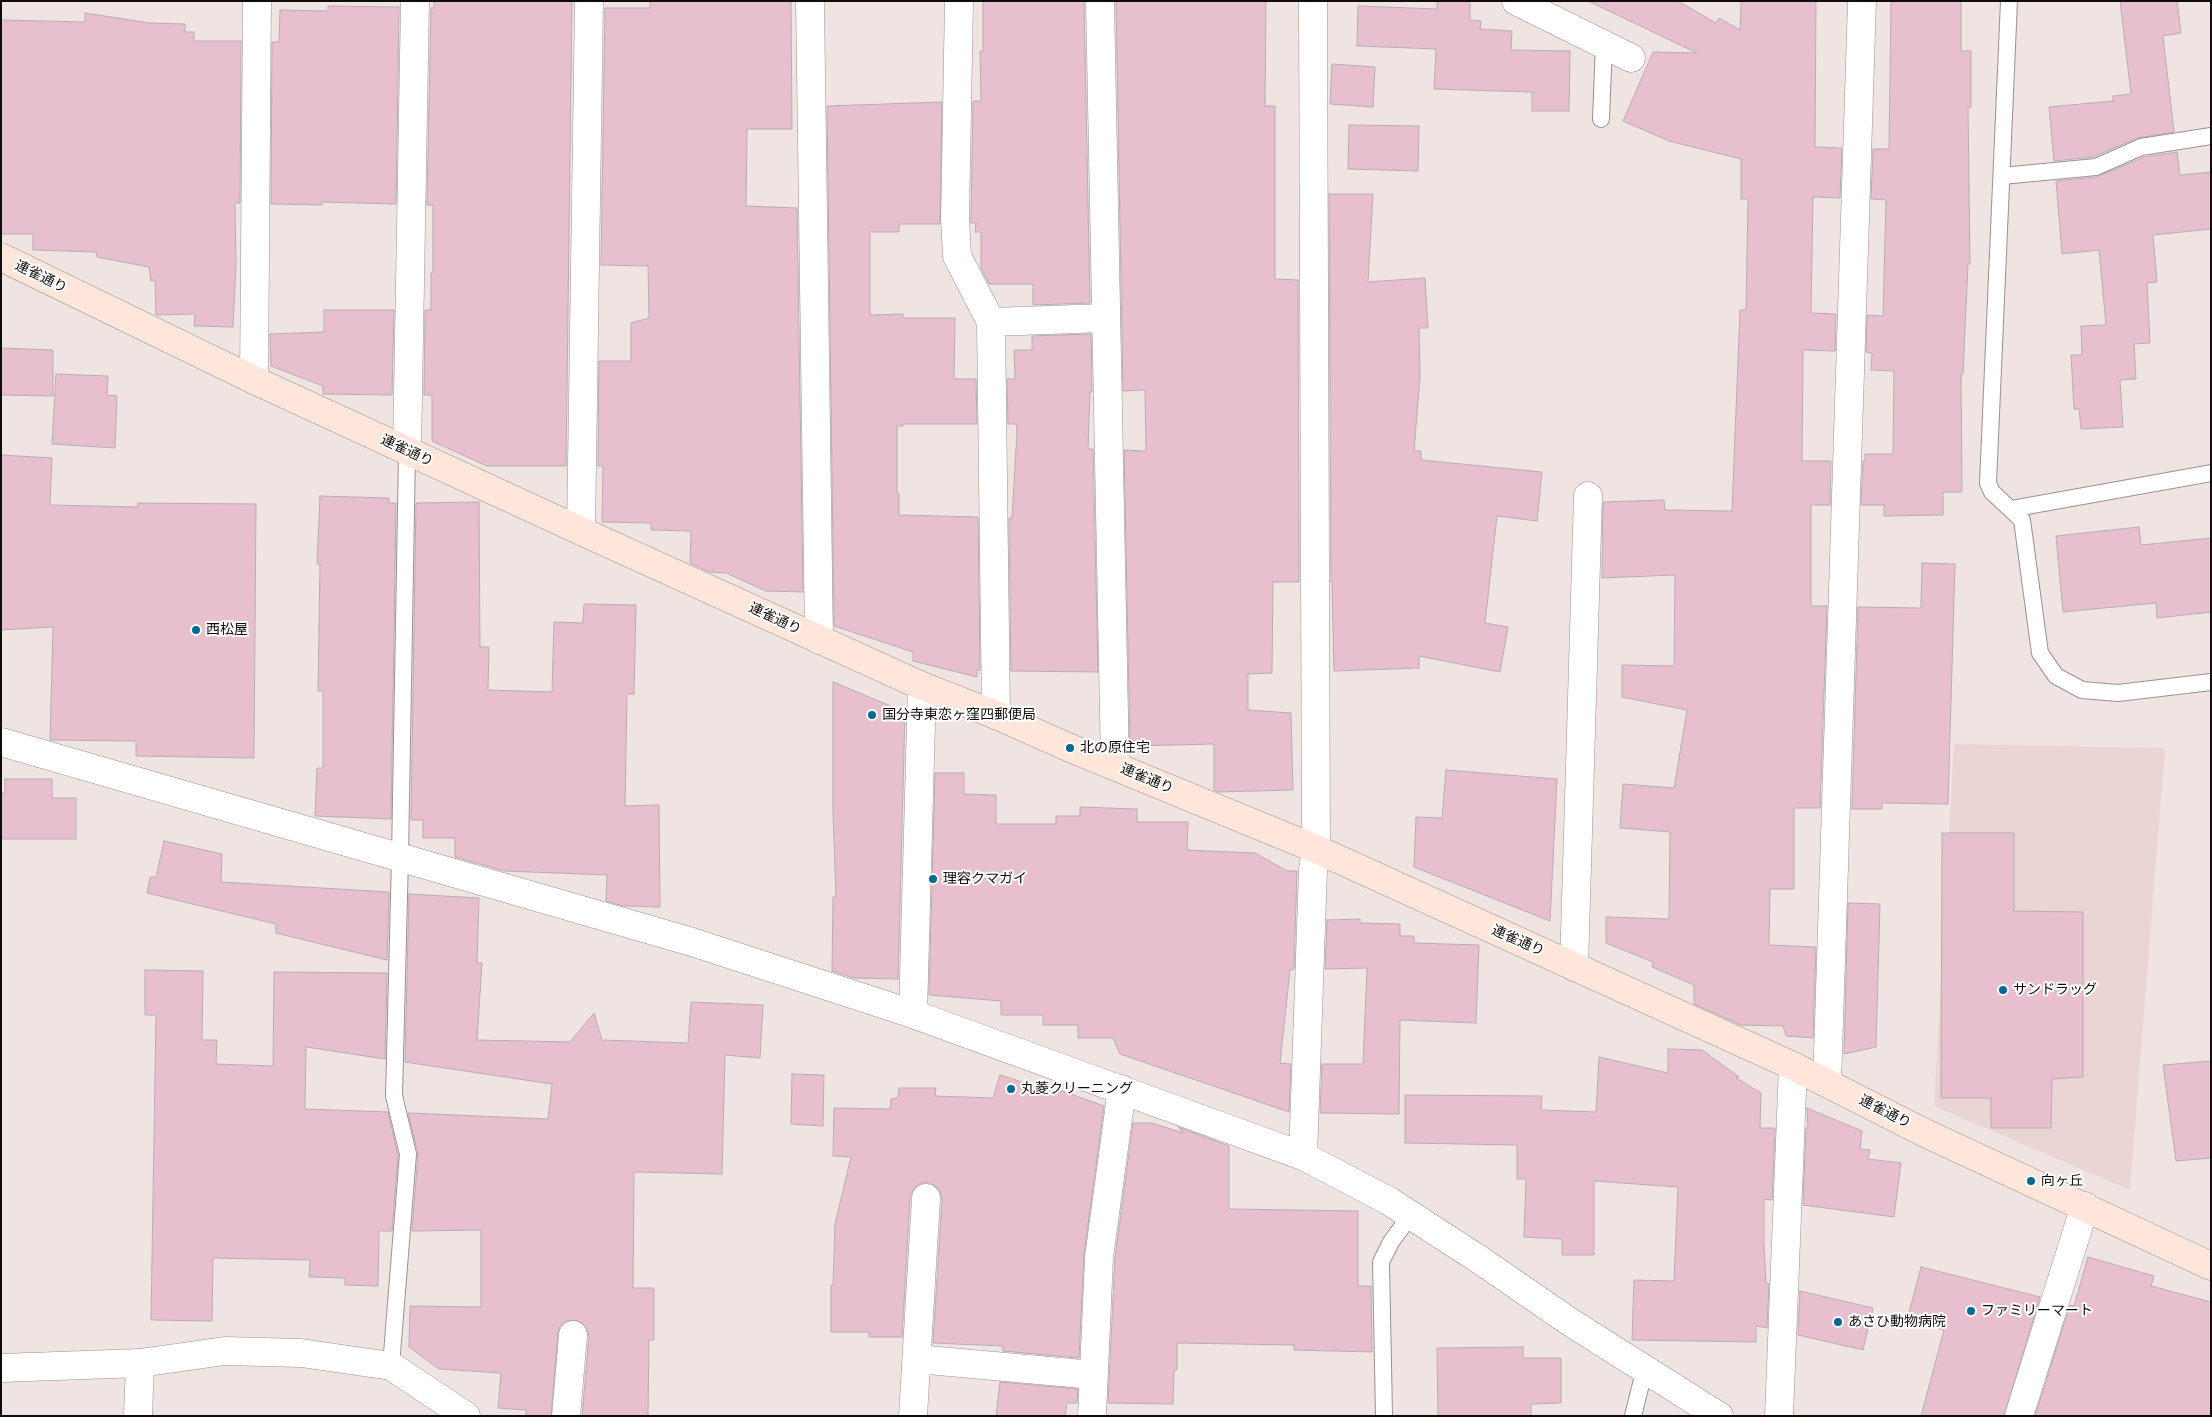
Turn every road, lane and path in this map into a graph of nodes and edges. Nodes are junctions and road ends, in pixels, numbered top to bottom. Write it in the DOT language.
graph roads {
  1 [pos="257,1"];
  2 [pos="415,1"];
  3 [pos="589,1"];
  4 [pos="810,1"];
  5 [pos="959,1"];
  6 [pos="1100,1"];
  7 [pos="1313,1"];
  8 [pos="1516,1"];
  9 [pos="1862,1"];
  10 [pos="2009,1"];
  11 [pos="1604,43"];
  12 [pos="1631,58"];
  13 [pos="1601,119"];
  14 [pos="2211,136"];
  15 [pos="2002,176"];
  16 [pos="1,257"];
  17 [pos="1105,318"];
  18 [pos="991,322"];
  19 [pos="254,380"];
  20 [pos="407,451"];
  21 [pos="2211,473"];
  22 [pos="1588,496"];
  23 [pos="2011,509"];
  24 [pos="581,531"];
  25 [pos="819,640"];
  26 [pos="2211,682"];
  27 [pos="922,686"];
  28 [pos="996,715"];
  29 [pos="1,742"];
  30 [pos="1115,766"];
  31 [pos="1316,849"];
  32 [pos="400,857"];
  33 [pos="1574,967"];
  34 [pos="913,1014"];
  35 [pos="1793,1066"];
  36 [pos="1827,1083"];
  37 [pos="1122,1089"];
  38 [pos="1303,1156"];
  39 [pos="926,1198"];
  40 [pos="2085,1206"];
  41 [pos="1410,1216"];
  42 [pos="2211,1266"];
  43 [pos="573,1335"];
  44 [pos="918,1359"];
  45 [pos="140,1363"];
  46 [pos="391,1366"];
  47 [pos="1,1368"];
  48 [pos="1645,1368"];
  49 [pos="1093,1375"];
  50 [pos="138,1416"];
  51 [pos="466,1416"];
  52 [pos="566,1416"];
  53 [pos="914,1416"];
  54 [pos="1092,1416"];
  55 [pos="1384,1416"];
  56 [pos="1633,1416"];
  57 [pos="1719,1416"];
  58 [pos="1779,1416"];
  59 [pos="2019,1416"];
  1 -- 19 [label="street"];
  2 -- 20 [label="street"];
  3 -- 24 [label="street"];
  4 -- 25 [label="street"];
  5 -- 18 [label="street"];
  6 -- 17 [label="street"];
  7 -- 31 [label="street"];
  8 -- 11 [label="street"];
  9 -- 36 [label="street"];
  10 -- 15 [label="lane"];
  11 -- 12 [label="street"];
  11 -- 13 [label="lane"];
  14 -- 15 [label="lane"];
  15 -- 23 [label="lane"];
  16 -- 19 [label="main road, 連雀通り"];
  17 -- 18 [label="street"];
  17 -- 30 [label="street"];
  18 -- 28 [label="street"];
  19 -- 20 [label="main road, 連雀通り"];
  20 -- 24 [label="main road, 連雀通り"];
  20 -- 32 [label="lane"];
  21 -- 23 [label="lane"];
  22 -- 33 [label="street"];
  23 -- 26 [label="lane"];
  24 -- 25 [label="main road, 連雀通り"];
  25 -- 27 [label="main road, 連雀通り"];
  27 -- 28 [label="main road, 連雀通り"];
  27 -- 34 [label="street"];
  28 -- 30 [label="main road, 連雀通り"];
  29 -- 32 [label="street"];
  30 -- 31 [label="main road, 連雀通り"];
  31 -- 33 [label="main road, 連雀通り"];
  31 -- 38 [label="street"];
  32 -- 34 [label="street"];
  32 -- 46 [label="lane"];
  33 -- 35 [label="main road, 連雀通り"];
  34 -- 37 [label="street"];
  35 -- 36 [label="main road, 連雀通り"];
  35 -- 58 [label="street"];
  36 -- 40 [label="main road, 連雀通り"];
  37 -- 38 [label="street"];
  37 -- 49 [label="street"];
  38 -- 41 [label="street"];
  39 -- 44 [label="street"];
  40 -- 42 [label="main road, 連雀通り"];
  40 -- 59 [label="street"];
  41 -- 48 [label="street"];
  41 -- 55 [label="lane"];
  43 -- 52 [label="street"];
  44 -- 49 [label="street"];
  44 -- 53 [label="street"];
  45 -- 46 [label="street"];
  45 -- 47 [label="street"];
  45 -- 50 [label="street"];
  46 -- 51 [label="street"];
  48 -- 56 [label="lane"];
  48 -- 57 [label="street"];
  49 -- 54 [label="street"];
}
